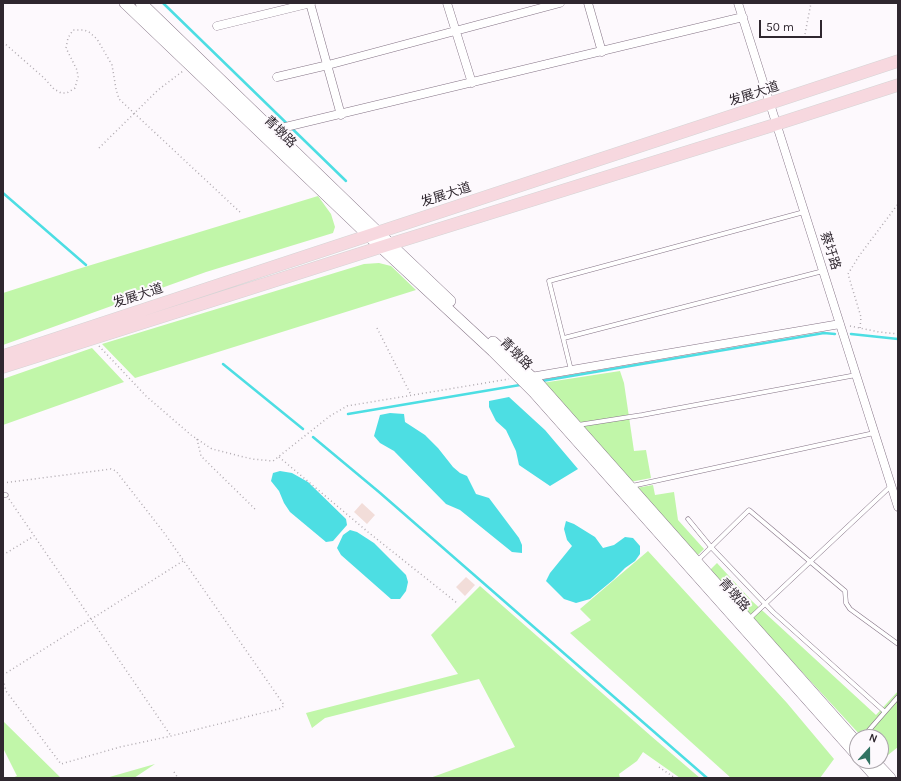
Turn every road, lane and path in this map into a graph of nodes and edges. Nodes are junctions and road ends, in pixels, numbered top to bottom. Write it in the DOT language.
graph roads {
  1 [pos="21,3"];
  2 [pos="32,3"];
  3 [pos="125,3"];
  4 [pos="141,3"];
  5 [pos="310,3"];
  6 [pos="447,3"];
  7 [pos="560,3"];
  8 [pos="588,3"];
  9 [pos="738,3"];
  10 [pos="811,3"];
  11 [pos="743,18"];
  12 [pos="217,26"];
  13 [pos="456,31"];
  14 [pos="805,34"];
  15 [pos="3,42"];
  16 [pos="602,52"];
  17 [pos="898,61"];
  18 [pos="190,65"];
  19 [pos="328,65"];
  20 [pos="277,77"];
  21 [pos="472,83"];
  22 [pos="898,85"];
  23 [pos="770,104"];
  24 [pos="134,114"];
  25 [pos="341,114"];
  26 [pos="777,124"];
  27 [pos="273,130"];
  28 [pos="99,148"];
  29 [pos="898,204"];
  30 [pos="805,212"];
  31 [pos="242,214"];
  32 [pos="373,234"];
  33 [pos="385,245"];
  34 [pos="823,271"];
  35 [pos="840,324"];
  36 [pos="377,328"];
  37 [pos="860,328"];
  38 [pos="898,334"];
  39 [pos="564,338"];
  40 [pos="92,339"];
  41 [pos="3,356"];
  42 [pos="3,367"];
  43 [pos="571,370"];
  44 [pos="856,375"];
  45 [pos="531,377"];
  46 [pos="519,378"];
  47 [pos="411,395"];
  48 [pos="576,426"];
  49 [pos="874,432"];
  50 [pos="197,439"];
  51 [pos="279,456"];
  52 [pos="3,483"];
  53 [pos="892,486"];
  54 [pos="625,488"];
  55 [pos="4,495"];
  56 [pos="898,507"];
  57 [pos="256,510"];
  58 [pos="688,519"];
  59 [pos="34,536"];
  60 [pos="712,547"];
  61 [pos="3,555"];
  62 [pos="183,561"];
  63 [pos="811,562"];
  64 [pos="693,565"];
  65 [pos="458,603"];
  66 [pos="766,604"];
  67 [pos="91,620"];
  68 [pos="745,623"];
  69 [pos="898,644"];
  70 [pos="3,675"];
  71 [pos="3,678"];
  72 [pos="898,697"];
  73 [pos="885,712"];
  74 [pos="869,729"];
  75 [pos="171,736"];
  76 [pos="849,739"];
  77 [pos="659,767"];
  78 [pos="869,769"];
  79 [pos="882,769"];
  80 [pos="174,772"];
  81 [pos="178,778"];
  82 [pos="675,778"];
  83 [pos="877,778"];
  84 [pos="890,778"];
  1 -- 2 [label="path"];
  3 -- 18 [label="main road, 青墩路"];
  4 -- 27 [label="main road, 青墩路"];
  5 -- 12 [label="street"];
  5 -- 19 [label="street"];
  6 -- 13 [label="street"];
  7 -- 13 [label="street"];
  8 -- 16 [label="street"];
  9 -- 11 [label="street, 蔡圩路"];
  10 -- 14 [label="path"];
  11 -- 16 [label="street"];
  11 -- 23 [label="street, 蔡圩路"];
  13 -- 19 [label="street"];
  13 -- 21 [label="street"];
  15 -- 24 [label="path"];
  16 -- 21 [label="street"];
  17 -- 23 [label="main road, 发展大道"];
  18 -- 24 [label="path"];
  18 -- 32 [label="main road, 青墩路"];
  19 -- 20 [label="street"];
  19 -- 25 [label="street"];
  21 -- 25 [label="street"];
  22 -- 26 [label="main road, 发展大道"];
  23 -- 26 [label="street, 蔡圩路"];
  23 -- 32 [label="main road, 发展大道"];
  24 -- 28 [label="path"];
  24 -- 31 [label="path"];
  25 -- 27 [label="street"];
  26 -- 30 [label="street, 蔡圩路"];
  26 -- 33 [label="main road, 发展大道"];
  27 -- 32 [label="main road, 青墩路"];
  29 -- 37 [label="path"];
  30 -- 34 [label="street, 蔡圩路"];
  30 -- 39 [label="lane"];
  32 -- 33 [label="main road, 青墩路"];
  32 -- 41 [label="main road, 发展大道"];
  33 -- 40 [label="main road, 发展大道"];
  33 -- 45 [label="main road, 青墩路"];
  33 -- 46 [label="main road, 青墩路"];
  34 -- 35 [label="street, 蔡圩路"];
  34 -- 39 [label="lane"];
  35 -- 37 [label="path"];
  35 -- 43 [label="street"];
  35 -- 44 [label="street, 蔡圩路"];
  36 -- 47 [label="path"];
  37 -- 38 [label="path"];
  39 -- 43 [label="lane"];
  40 -- 42 [label="main road, 发展大道"];
  40 -- 50 [label="path"];
  43 -- 45 [label="street"];
  44 -- 48 [label="lane"];
  44 -- 49 [label="street, 蔡圩路"];
  45 -- 48 [label="main road, 青墩路"];
  46 -- 47 [label="path"];
  46 -- 54 [label="main road, 青墩路"];
  47 -- 51 [label="path"];
  48 -- 54 [label="main road, 青墩路"];
  49 -- 53 [label="street, 蔡圩路"];
  49 -- 54 [label="lane"];
  50 -- 51 [label="path"];
  50 -- 57 [label="path"];
  51 -- 65 [label="path"];
  52 -- 62 [label="path"];
  53 -- 56 [label="street, 蔡圩路"];
  53 -- 63 [label="lane"];
  54 -- 64 [label="main road, 青墩路"];
  55 -- 59 [label="path"];
  58 -- 60 [label="lane"];
  59 -- 61 [label="path"];
  59 -- 67 [label="path"];
  60 -- 63 [label="lane"];
  60 -- 64 [label="lane"];
  60 -- 66 [label="lane"];
  62 -- 67 [label="path"];
  62 -- 75 [label="path"];
  63 -- 66 [label="lane"];
  63 -- 69 [label="lane"];
  64 -- 68 [label="main road, 青墩路"];
  66 -- 68 [label="lane"];
  66 -- 73 [label="lane"];
  67 -- 70 [label="path"];
  67 -- 75 [label="path"];
  68 -- 76 [label="main road, 青墩路"];
  71 -- 75 [label="path"];
  72 -- 73 [label="lane"];
  73 -- 74 [label="lane"];
  77 -- 82 [label="path"];
  78 -- 83 [label="main road"];
  79 -- 84 [label="main road"];
  80 -- 81 [label="path"];
}
